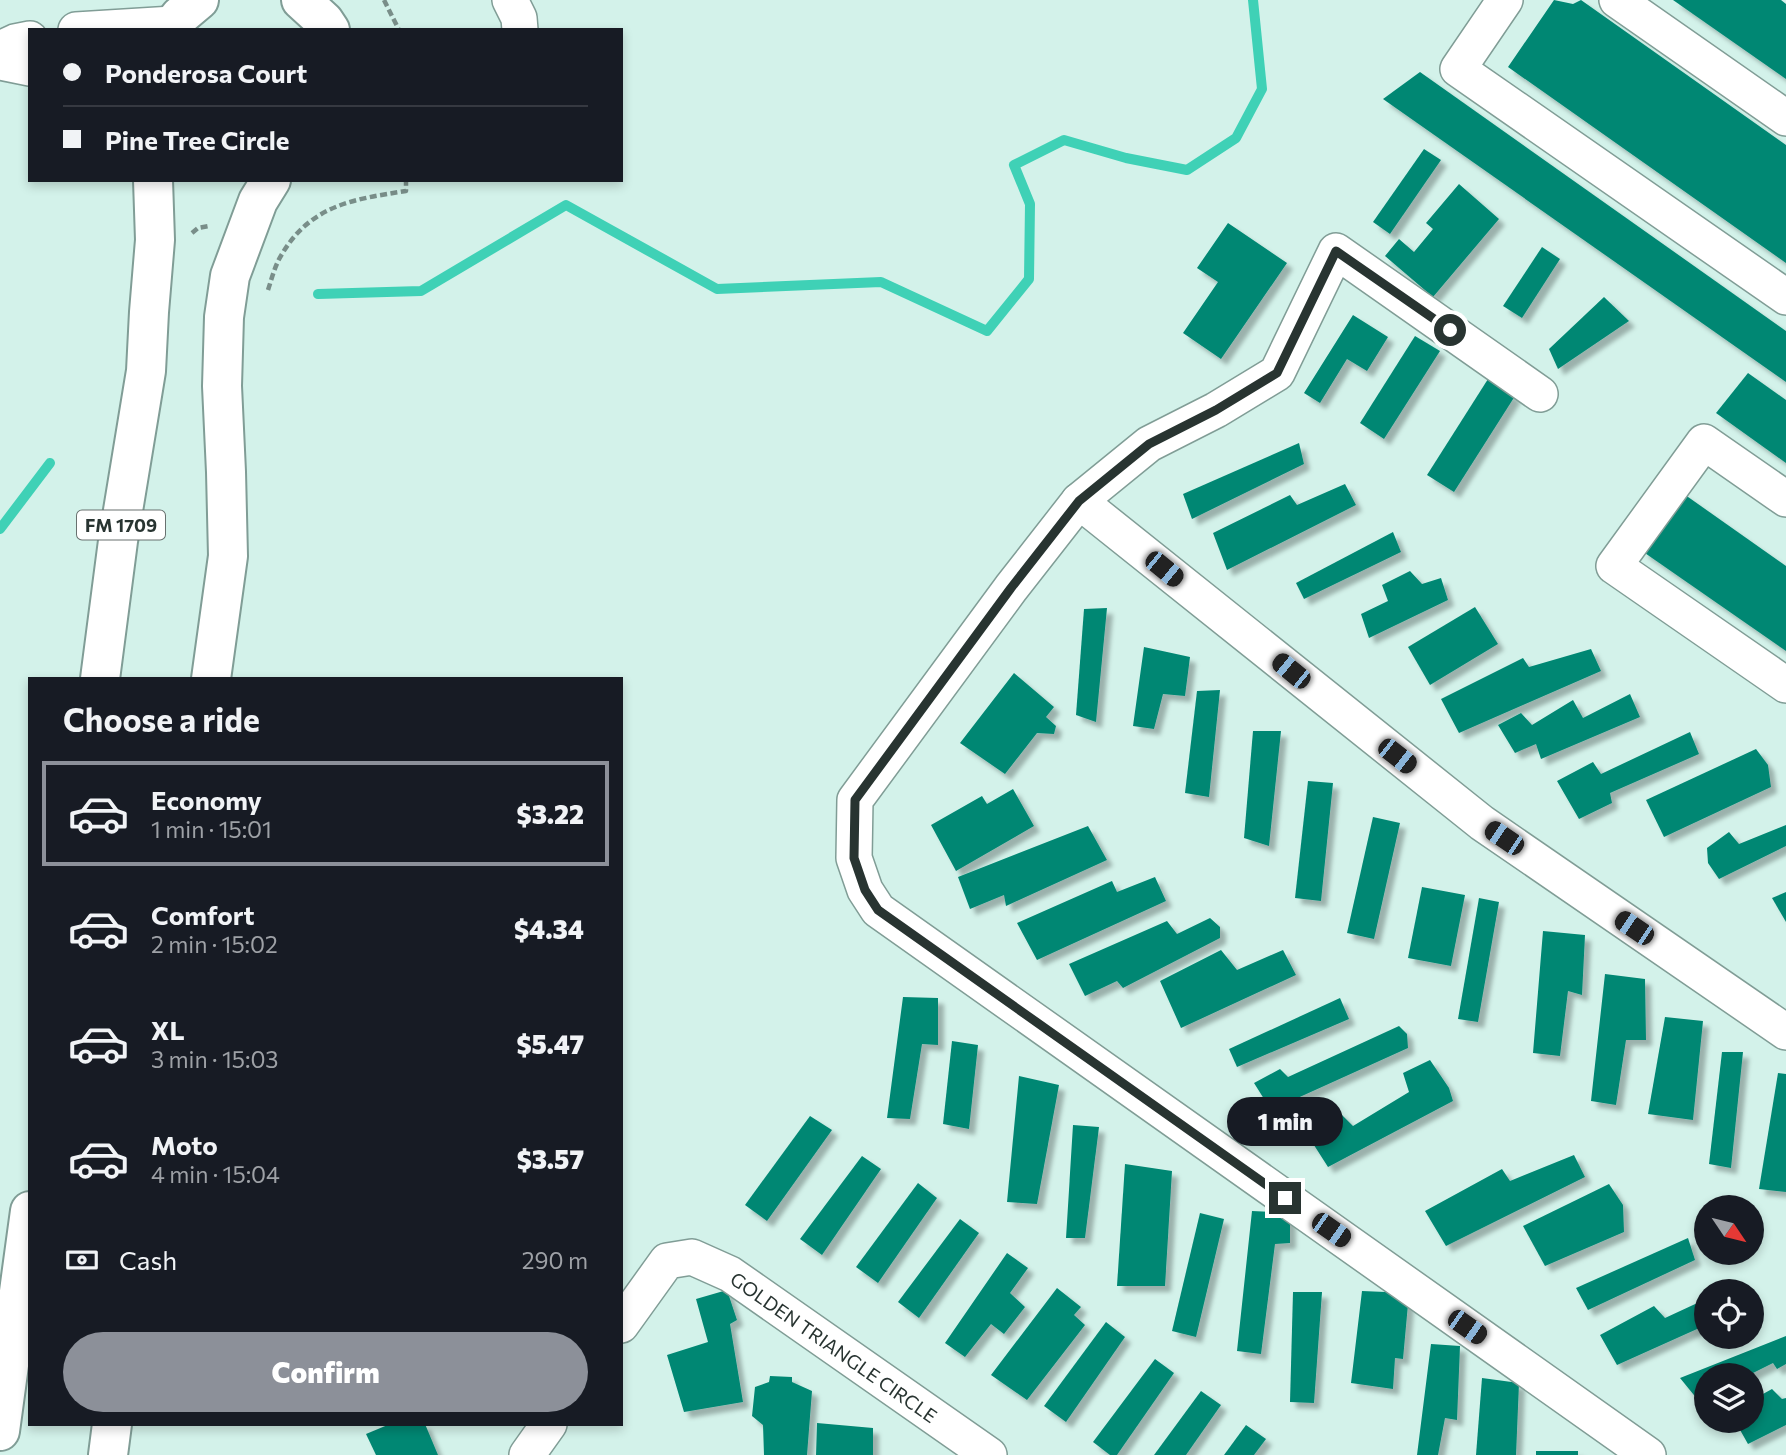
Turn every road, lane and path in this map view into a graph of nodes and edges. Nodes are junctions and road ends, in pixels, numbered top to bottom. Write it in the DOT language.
graph roads {
  1 [pos="384,0"];
  2 [pos="510,0"];
  3 [pos="1505,0"];
  4 [pos="1618,0"];
  5 [pos="182,14"];
  6 [pos="89,28"];
  7 [pos="397,28"];
  8 [pos="520,28"];
  9 [pos="28,39"];
  10 [pos="0,50"];
  11 [pos="0,62"];
  12 [pos="28,68"];
  13 [pos="1786,118"];
  14 [pos="153,182"];
  15 [pos="270,182"];
  16 [pos="406,182"];
  17 [pos="243,239"];
  18 [pos="155,240"];
  19 [pos="280,257"];
  20 [pos="267,291"];
  21 [pos="1786,297"];
  22 [pos="1541,394"];
  23 [pos="1786,499"];
  24 [pos="1079,501"];
  25 [pos="100,677"];
  26 [pos="211,677"];
  27 [pos="1786,685"];
  28 [pos="1786,1032"];
  29 [pos="28,1226"];
  30 [pos="623,1322"];
  31 [pos="112,1426"];
  32 [pos="548,1426"];
  33 [pos="0,1431"];
  34 [pos="108,1455"];
  35 [pos="527,1455"];
  36 [pos="989,1455"];
  37 [pos="1648,1455"];
  1 -- 7 [label="path"];
  2 -- 8 [label="street"];
  3 -- 21 [label="street"];
  4 -- 13 [label="street"];
  5 -- 6 [label="street"];
  9 -- 10 [label="street"];
  11 -- 12 [label="street"];
  14 -- 18 [label="main road, FM 1709"];
  15 -- 17 [label="main road"];
  16 -- 19 [label="path"];
  17 -- 18 [label="path"];
  17 -- 19 [label="path"];
  17 -- 26 [label="main road"];
  18 -- 25 [label="main road, FM 1709"];
  19 -- 20 [label="path"];
  22 -- 24 [label="street"];
  23 -- 27 [label="street"];
  24 -- 28 [label="street"];
  24 -- 37 [label="street"];
  29 -- 33 [label="main road"];
  30 -- 36 [label="street, GOLDEN TRIANGLE CIRCLE"];
  31 -- 34 [label="main road"];
  32 -- 35 [label="street"];
}
